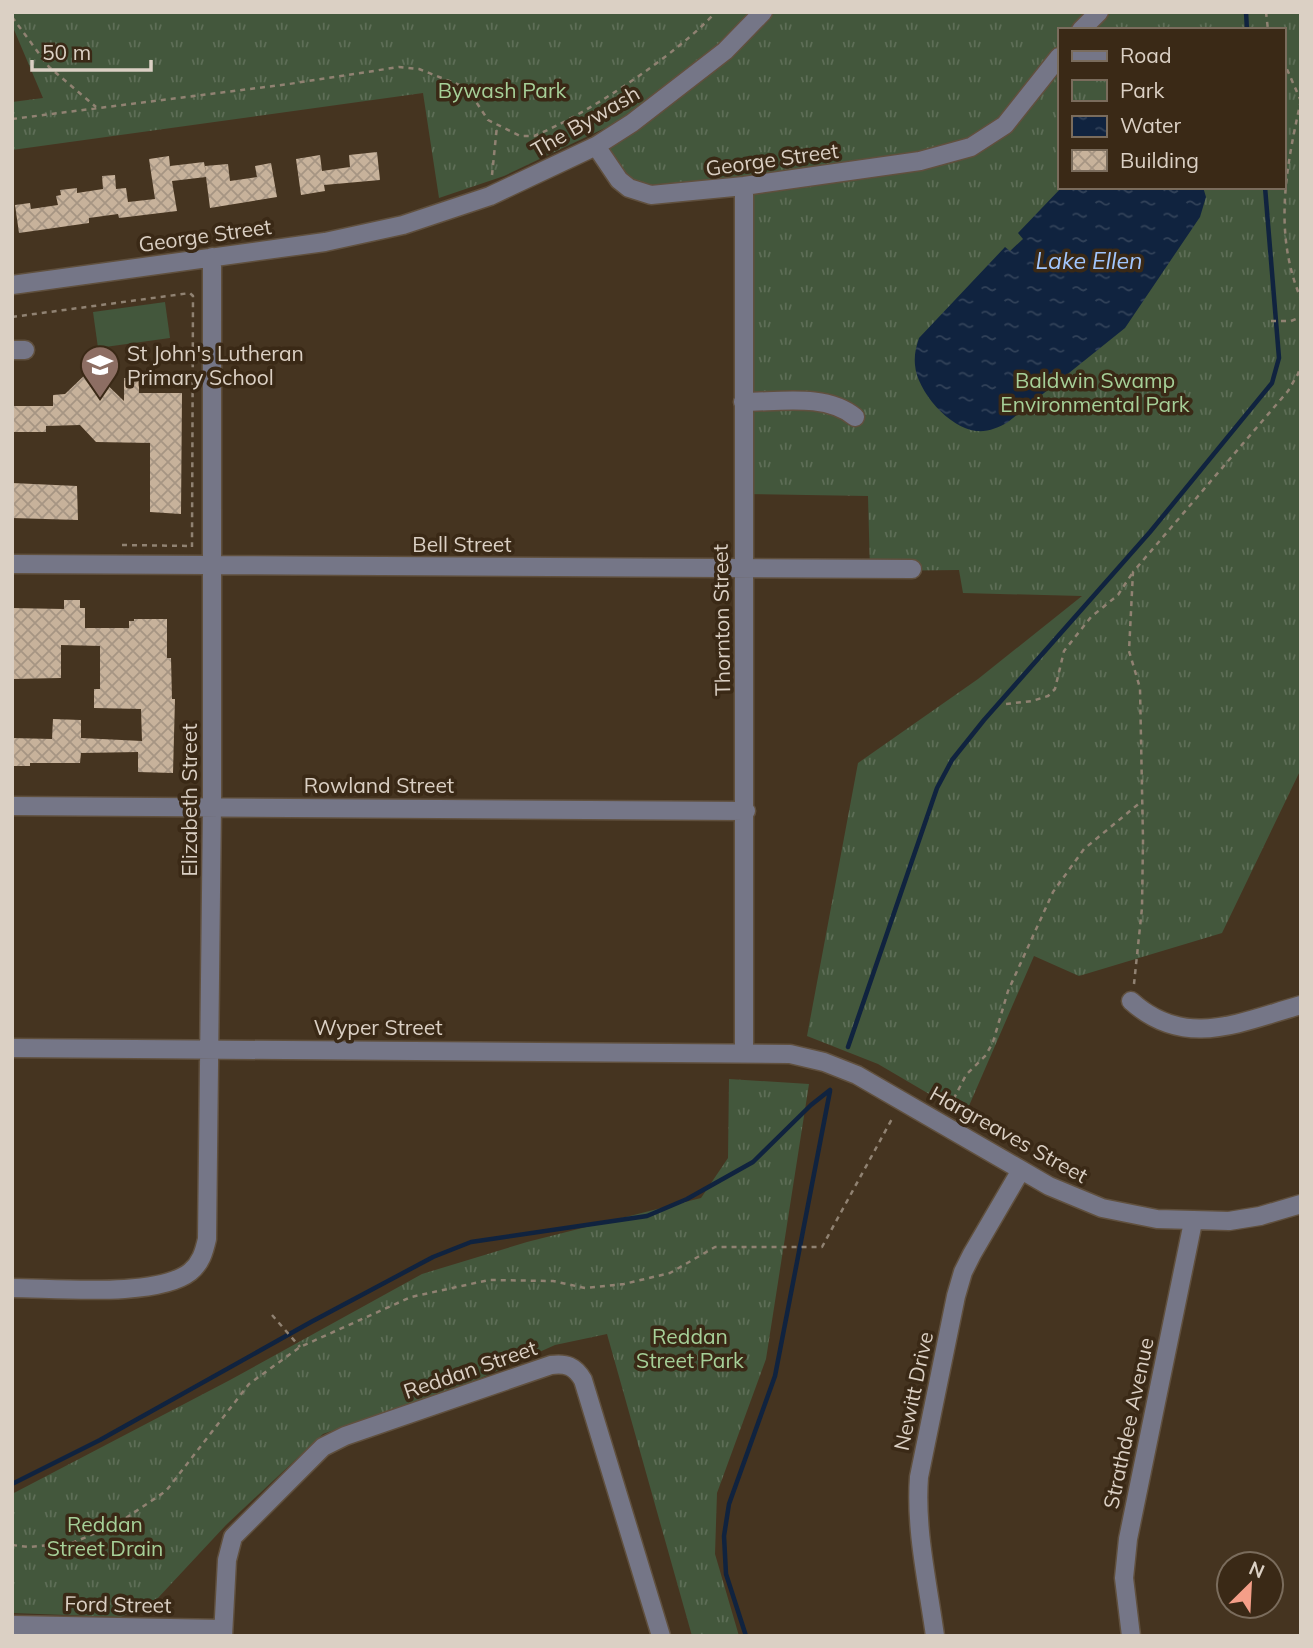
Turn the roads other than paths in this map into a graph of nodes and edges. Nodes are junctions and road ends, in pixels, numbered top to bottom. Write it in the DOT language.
graph roads {
  1 [pos="763,12"];
  2 [pos="1099,12"];
  3 [pos="1084,28"];
  4 [pos="1058,58"];
  5 [pos="596,146"];
  6 [pos="744,186"];
  7 [pos="403,225"];
  8 [pos="212,257"];
  9 [pos="12,285"];
  10 [pos="743,402"];
  11 [pos="855,417"];
  12 [pos="12,564"];
  13 [pos="211,566"];
  14 [pos="743,568"];
  15 [pos="912,569"];
  16 [pos="12,806"];
  17 [pos="212,806"];
  18 [pos="746,811"];
  19 [pos="1131,1001"];
  20 [pos="1301,1004"];
  21 [pos="12,1048"];
  22 [pos="210,1049"];
  23 [pos="744,1052"];
  24 [pos="1021,1170"];
  25 [pos="1301,1204"];
  26 [pos="1193,1222"];
  27 [pos="12,1288"];
  28 [pos="12,1625"];
  29 [pos="223,1632"];
  30 [pos="661,1636"];
  31 [pos="935,1636"];
  32 [pos="1131,1636"];
  1 -- 5 [label="street, The Bywash"];
  2 -- 3 [label="street"];
  4 -- 6 [label="street, George Street"];
  5 -- 6 [label="street, George Street"];
  5 -- 7 [label="street, The Bywash"];
  6 -- 10 [label="street, Thornton Street"];
  7 -- 8 [label="street, George Street"];
  8 -- 9 [label="street, George Street"];
  8 -- 13 [label="street, Elizabeth Street"];
  10 -- 11 [label="street"];
  10 -- 14 [label="street, Thornton Street"];
  12 -- 13 [label="street, Bell Street"];
  13 -- 14 [label="street, Bell Street"];
  13 -- 17 [label="street, Elizabeth Street"];
  14 -- 15 [label="street, Bell Street"];
  14 -- 18 [label="street, Thornton Street"];
  16 -- 17 [label="street, Rowland Street"];
  17 -- 18 [label="street, Rowland Street"];
  17 -- 22 [label="street, Elizabeth Street"];
  18 -- 23 [label="street, Thornton Street"];
  19 -- 20 [label="street"];
  21 -- 22 [label="street, Wyper Street"];
  22 -- 23 [label="street, Wyper Street"];
  22 -- 27 [label="street, Elizabeth Street"];
  23 -- 24 [label="street, Hargreaves Street"];
  24 -- 26 [label="street, Hargreaves Street"];
  24 -- 31 [label="street, Newitt Drive"];
  25 -- 26 [label="street, Hargreaves Street"];
  26 -- 32 [label="street, Strathdee Avenue"];
  28 -- 29 [label="street, Ford Street"];
  29 -- 30 [label="street, Reddan Street"];
}
